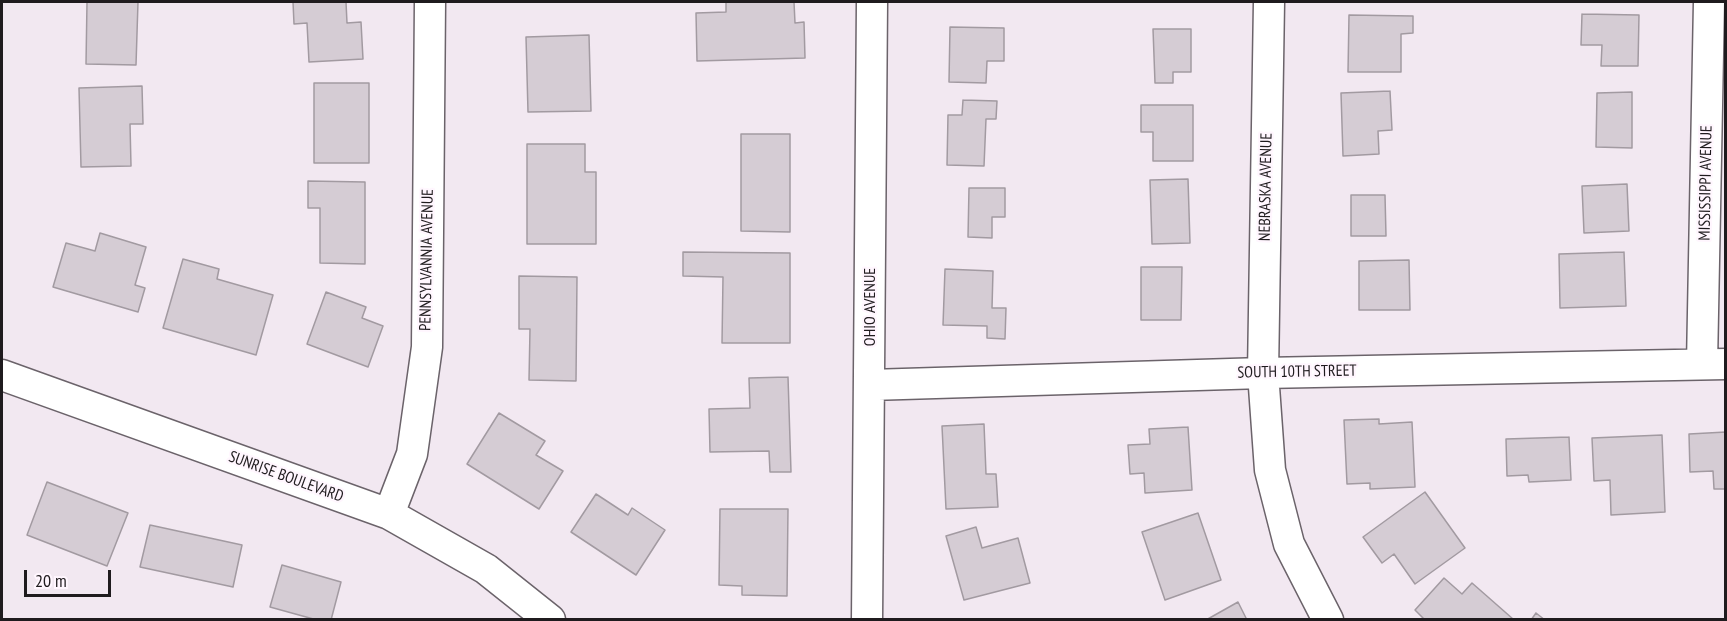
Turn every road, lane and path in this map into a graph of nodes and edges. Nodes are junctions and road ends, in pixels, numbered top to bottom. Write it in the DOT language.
graph roads {
  1 [pos="430,2"];
  2 [pos="872,2"];
  3 [pos="1269,2"];
  4 [pos="1709,2"];
  5 [pos="1714,364"];
  6 [pos="1263,372"];
  7 [pos="2,375"];
  8 [pos="870,385"];
  9 [pos="389,514"];
  10 [pos="868,617"];
  11 [pos="550,620"];
  12 [pos="1328,620"];
  1 -- 9 [label="street, PENNSYLVANNIA AVENUE"];
  2 -- 8 [label="street, OHIO AVENUE"];
  3 -- 6 [label="street, NEBRASKA AVENUE"];
  4 -- 5 [label="street, MISSISSIPPI AVENUE"];
  5 -- 6 [label="street, SOUTH 10TH STREET"];
  6 -- 8 [label="street, SOUTH 10TH STREET"];
  6 -- 12 [label="street, NEBRASKA AVENUE"];
  7 -- 9 [label="street, SUNRISE BOULEVARD"];
  8 -- 10 [label="street, OHIO AVENUE"];
  9 -- 11 [label="street, SUNRISE BOULEVARD"];
}
